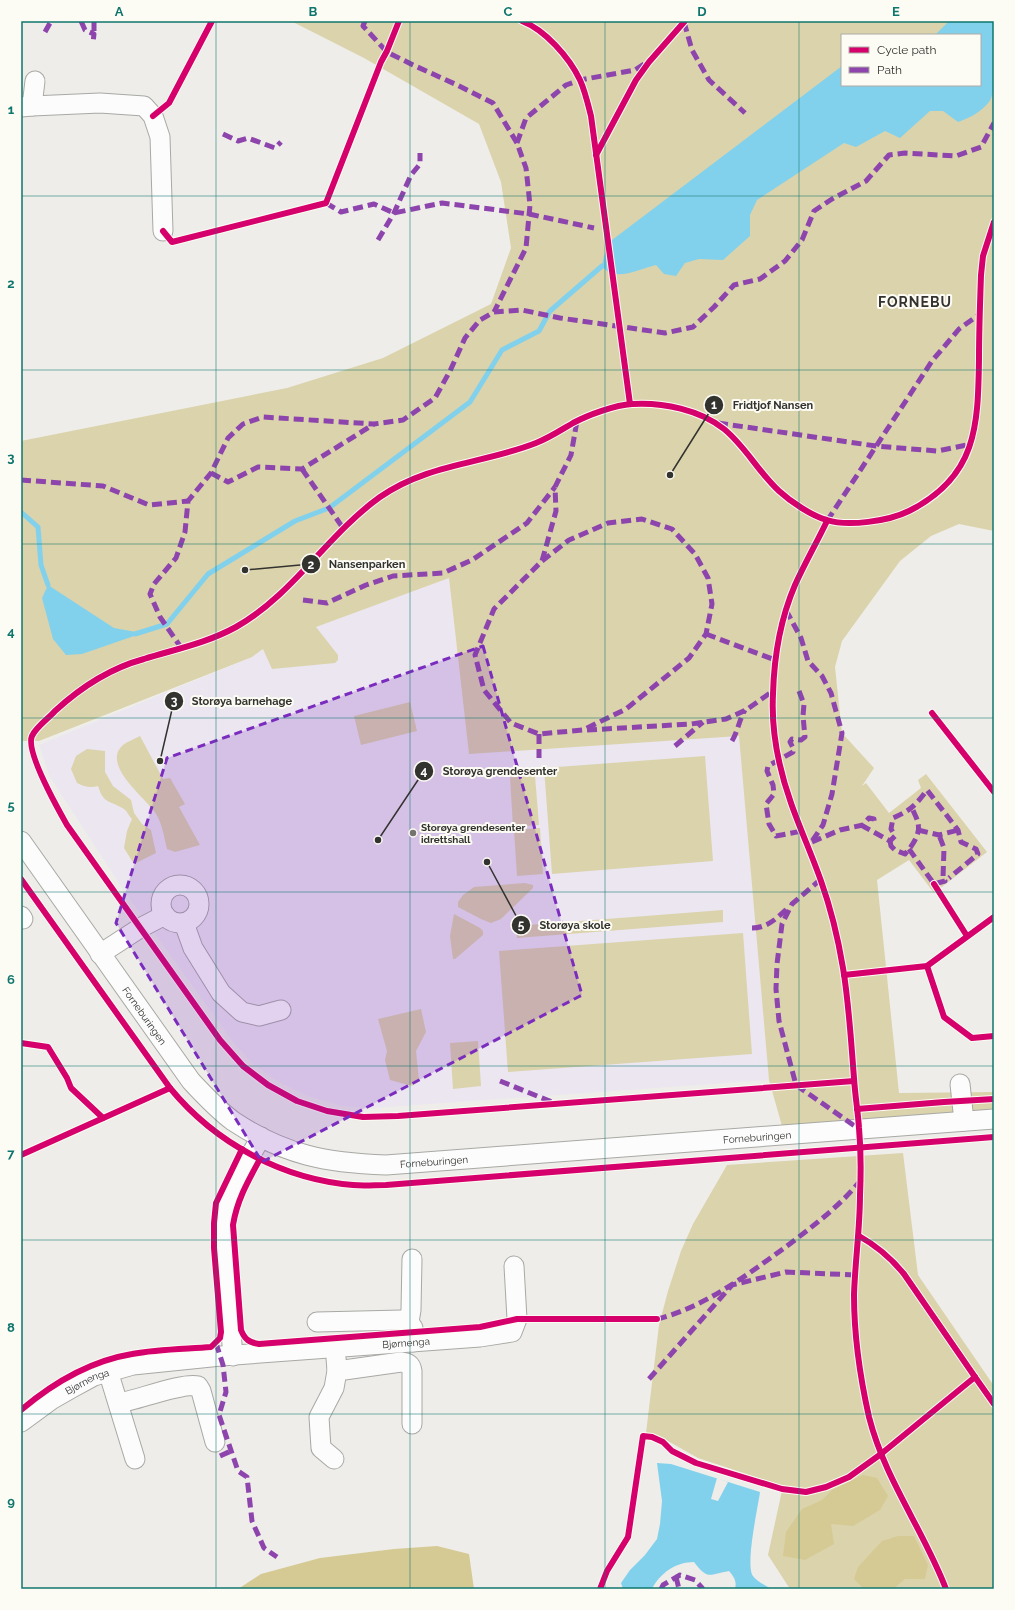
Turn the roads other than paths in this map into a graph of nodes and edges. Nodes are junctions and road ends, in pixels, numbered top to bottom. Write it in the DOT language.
graph roads {
  1 [pos="35,81"];
  2 [pos="27,107"];
  3 [pos="163,231"];
  4 [pos="21,841"];
  5 [pos="165,915"];
  6 [pos="184,923"];
  7 [pos="100,954"];
  8 [pos="281,1010"];
  9 [pos="960,1084"];
  10 [pos="994,1119"];
  11 [pos="964,1121"];
  12 [pos="261,1137"];
  13 [pos="412,1259"];
  14 [pos="514,1266"];
  15 [pos="317,1322"];
  16 [pos="409,1322"];
  17 [pos="413,1342"];
  18 [pos="336,1348"];
  19 [pos="233,1356"];
  20 [pos="108,1371"];
  21 [pos="337,1371"];
  22 [pos="119,1403"];
  23 [pos="21,1422"];
  24 [pos="412,1424"];
  25 [pos="215,1442"];
  26 [pos="135,1459"];
  27 [pos="334,1459"];
  1 -- 2 [label="street"];
  2 -- 3 [label="street"];
  4 -- 7 [label="street, Forneburingen"];
  5 -- 6 [label="street"];
  5 -- 6 [label="street"];
  5 -- 7 [label="street"];
  6 -- 8 [label="street"];
  7 -- 12 [label="street, Forneburingen"];
  9 -- 11 [label="street"];
  10 -- 11 [label="street, Forneburingen"];
  11 -- 12 [label="street, Forneburingen"];
  12 -- 19 [label="street"];
  13 -- 16 [label="street"];
  14 -- 17 [label="street, Bjørnenga"];
  15 -- 16 [label="street"];
  16 -- 17 [label="street"];
  17 -- 18 [label="street, Bjørnenga"];
  18 -- 19 [label="street, Bjørnenga"];
  18 -- 21 [label="street"];
  19 -- 20 [label="street, Bjørnenga"];
  20 -- 22 [label="street"];
  20 -- 23 [label="street, Bjørnenga"];
  21 -- 24 [label="street"];
  21 -- 27 [label="street"];
  22 -- 25 [label="street"];
  22 -- 26 [label="street"];
}
